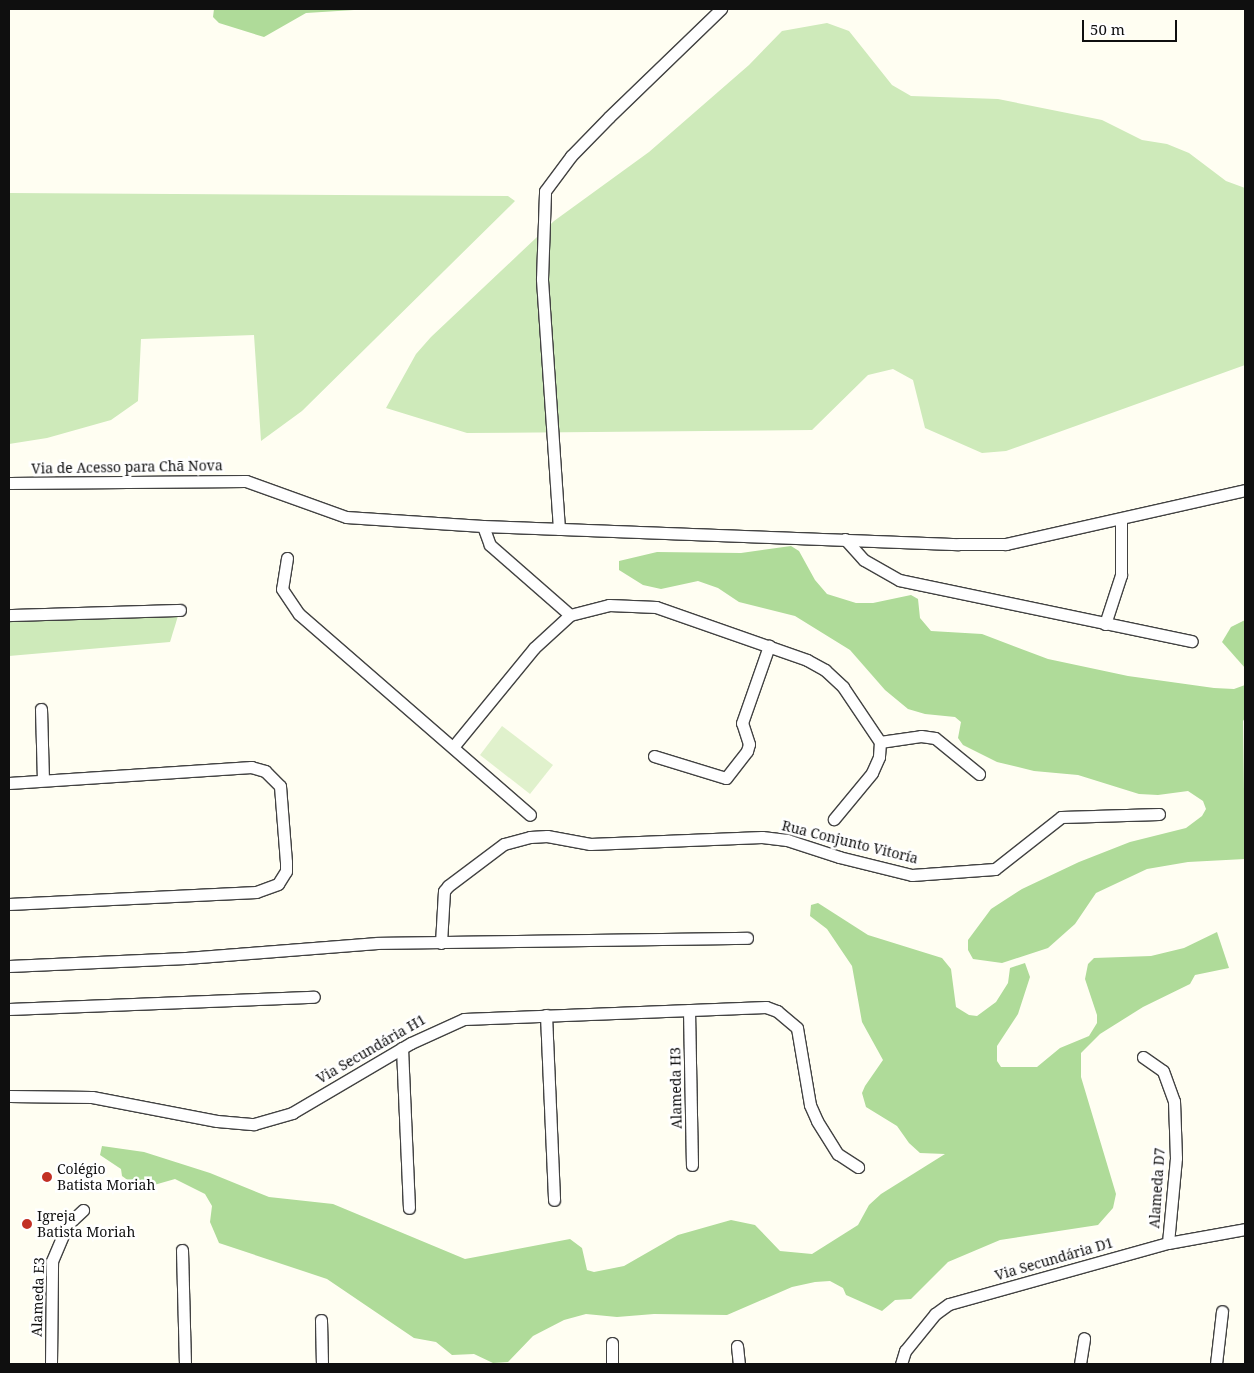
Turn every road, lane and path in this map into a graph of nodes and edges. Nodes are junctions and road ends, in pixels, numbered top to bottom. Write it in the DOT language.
graph roads {
  1 [pos="721,9"];
  2 [pos="9,483"];
  3 [pos="1245,490"];
  4 [pos="1120,519"];
  5 [pos="484,526"];
  6 [pos="559,528"];
  7 [pos="845,539"];
  8 [pos="287,558"];
  9 [pos="180,610"];
  10 [pos="570,615"];
  11 [pos="9,616"];
  12 [pos="1106,624"];
  13 [pos="1192,641"];
  14 [pos="769,646"];
  15 [pos="41,708"];
  16 [pos="880,742"];
  17 [pos="453,747"];
  18 [pos="654,756"];
  19 [pos="979,774"];
  20 [pos="43,780"];
  21 [pos="9,783"];
  22 [pos="1159,814"];
  23 [pos="530,815"];
  24 [pos="834,819"];
  25 [pos="9,904"];
  26 [pos="748,938"];
  27 [pos="441,943"];
  28 [pos="9,966"];
  29 [pos="314,997"];
  30 [pos="9,1009"];
  31 [pos="689,1010"];
  32 [pos="546,1015"];
  33 [pos="402,1048"];
  34 [pos="1143,1058"];
  35 [pos="9,1096"];
  36 [pos="692,1165"];
  37 [pos="858,1167"];
  38 [pos="554,1200"];
  39 [pos="409,1208"];
  40 [pos="83,1210"];
  41 [pos="1245,1229"];
  42 [pos="1168,1243"];
  43 [pos="182,1250"];
  44 [pos="1222,1311"];
  45 [pos="321,1320"];
  46 [pos="1084,1338"];
  47 [pos="612,1343"];
  48 [pos="737,1346"];
  49 [pos="51,1364"];
  50 [pos="185,1364"];
  51 [pos="322,1364"];
  52 [pos="612,1364"];
  53 [pos="739,1364"];
  54 [pos="901,1364"];
  55 [pos="1080,1364"];
  56 [pos="1216,1364"];
  1 -- 6 [label="street"];
  2 -- 5 [label="street, Via de Acesso para Chã Nova"];
  3 -- 4 [label="street"];
  4 -- 7 [label="street"];
  4 -- 12 [label="street"];
  5 -- 6 [label="street"];
  5 -- 10 [label="street"];
  6 -- 7 [label="street"];
  7 -- 12 [label="street"];
  8 -- 17 [label="street"];
  9 -- 11 [label="street"];
  10 -- 14 [label="street"];
  10 -- 17 [label="street"];
  12 -- 13 [label="street"];
  14 -- 16 [label="street"];
  14 -- 18 [label="street"];
  15 -- 20 [label="street"];
  16 -- 19 [label="street"];
  16 -- 24 [label="street"];
  17 -- 23 [label="street"];
  20 -- 21 [label="street"];
  20 -- 25 [label="street"];
  22 -- 27 [label="street, Rua Conjunto Vitoría"];
  26 -- 27 [label="street"];
  27 -- 28 [label="street"];
  29 -- 30 [label="street"];
  31 -- 32 [label="street, Via Secundária H1"];
  31 -- 36 [label="street, Alameda H3"];
  31 -- 37 [label="street, Via Secundária H1"];
  32 -- 33 [label="street, Via Secundária H1"];
  32 -- 38 [label="street"];
  33 -- 35 [label="street, Via Secundária H1"];
  33 -- 39 [label="street"];
  34 -- 42 [label="street, Alameda D7"];
  40 -- 49 [label="street, Alameda E3"];
  41 -- 42 [label="street, Via Secundária D1"];
  42 -- 54 [label="street, Via Secundária D1"];
  43 -- 50 [label="street"];
  44 -- 56 [label="street"];
  45 -- 51 [label="street"];
  46 -- 55 [label="street"];
  47 -- 52 [label="street"];
  48 -- 53 [label="street"];
}
